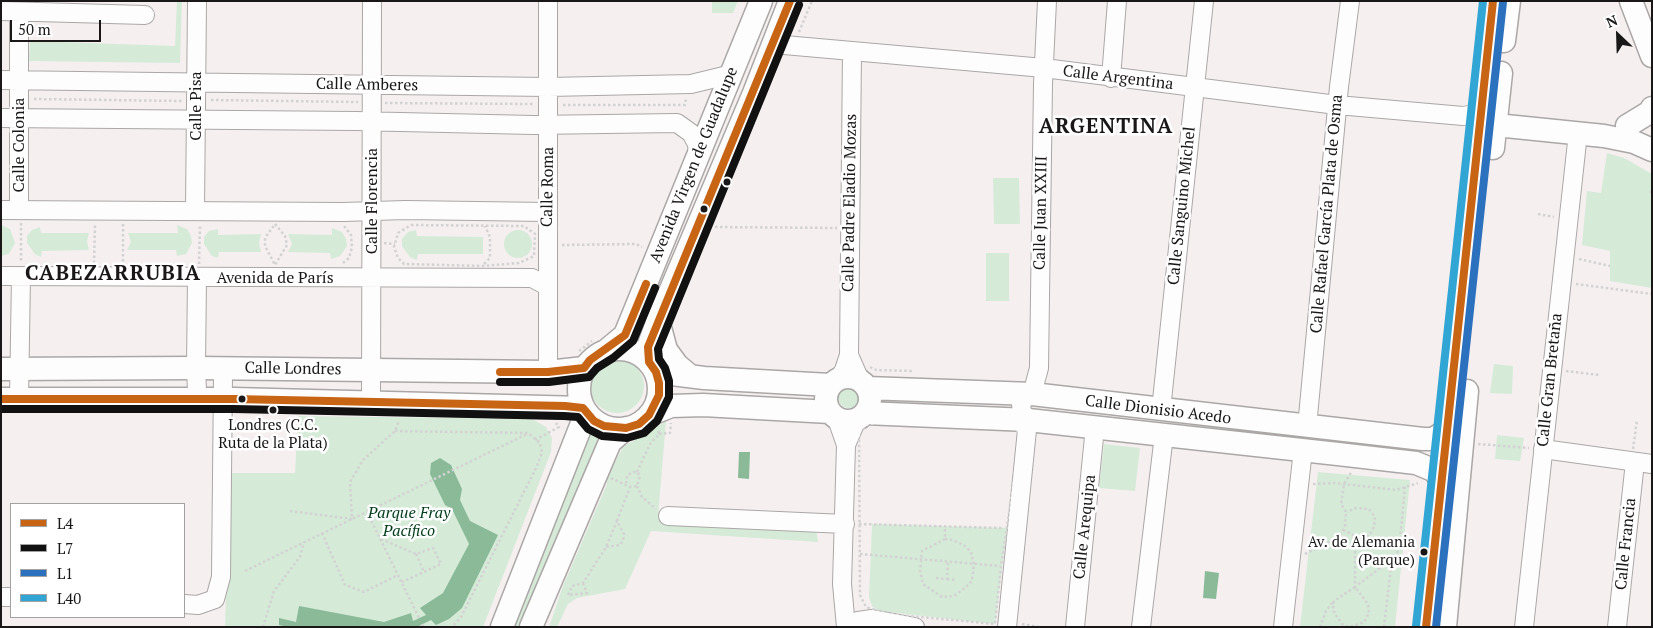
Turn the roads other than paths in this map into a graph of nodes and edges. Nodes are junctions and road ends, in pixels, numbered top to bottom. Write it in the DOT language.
graph roads {
  1 [pos="197,1"];
  2 [pos="372,1"];
  3 [pos="548,1"];
  4 [pos="762,1"];
  5 [pos="790,1"];
  6 [pos="1047,1"];
  7 [pos="1117,1"];
  8 [pos="1204,1"];
  9 [pos="1350,1"];
  10 [pos="1493,1"];
  11 [pos="1509,1"];
  12 [pos="1631,1"];
  13 [pos="1,12"];
  14 [pos="19,12"];
  15 [pos="145,15"];
  16 [pos="773,44"];
  17 [pos="852,50"];
  18 [pos="1652,56"];
  19 [pos="1044,68"];
  20 [pos="732,74"];
  21 [pos="1111,78"];
  22 [pos="1,80"];
  23 [pos="19,80"];
  24 [pos="196,82"];
  25 [pos="372,85"];
  26 [pos="1194,86"];
  27 [pos="548,87"];
  28 [pos="1337,105"];
  29 [pos="1652,108"];
  30 [pos="9,118"];
  31 [pos="195,120"];
  32 [pos="1492,120"];
  33 [pos="372,122"];
  34 [pos="549,125"];
  35 [pos="1628,126"];
  36 [pos="1578,127"];
  37 [pos="1652,133"];
  38 [pos="1652,150"];
  39 [pos="698,156"];
  40 [pos="372,210"];
  41 [pos="547,212"];
  42 [pos="17,214"];
  43 [pos="201,217"];
  44 [pos="17,269"];
  45 [pos="202,271"];
  46 [pos="372,278"];
  47 [pos="547,286"];
  48 [pos="658,320"];
  49 [pos="601,344"];
  50 [pos="580,361"];
  51 [pos="652,367"];
  52 [pos="196,368"];
  53 [pos="221,368"];
  54 [pos="10,369"];
  55 [pos="371,371"];
  56 [pos="548,372"];
  57 [pos="688,375"];
  58 [pos="852,379"];
  59 [pos="1032,394"];
  60 [pos="10,399"];
  61 [pos="223,399"];
  62 [pos="200,400"];
  63 [pos="371,401"];
  64 [pos="551,406"];
  65 [pos="584,410"];
  66 [pos="1161,410"];
  67 [pos="847,416"];
  68 [pos="1028,420"];
  69 [pos="655,424"];
  70 [pos="1095,427"];
  71 [pos="1307,427"];
  72 [pos="626,428"];
  73 [pos="1457,434"];
  74 [pos="1164,435"];
  75 [pos="1423,439"];
  76 [pos="1543,449"];
  77 [pos="1304,450"];
  78 [pos="1444,456"];
  79 [pos="569,461"];
  80 [pos="1643,463"];
  81 [pos="1426,475"];
  82 [pos="668,516"];
  83 [pos="852,524"];
  84 [pos="1451,547"];
  85 [pos="185,604"];
  86 [pos="857,625"];
  87 [pos="1015,625"];
  88 [pos="892,626"];
  89 [pos="502,627"];
  90 [pos="530,627"];
  91 [pos="915,627"];
  92 [pos="1075,627"];
  93 [pos="1141,627"];
  94 [pos="1283,627"];
  95 [pos="1426,627"];
  96 [pos="1445,627"];
  97 [pos="1524,627"];
  98 [pos="1617,627"];
  1 -- 24 [label="street, Calle Pisa"];
  2 -- 25 [label="street, Calle Florencia"];
  3 -- 27 [label="street, Calle Roma"];
  4 -- 20 [label="main road, Avenida Virgen de Guadalupe"];
  5 -- 16 [label="main road, Avenida Virgen de Guadalupe"];
  6 -- 19 [label="street, Calle Juan XXIII"];
  7 -- 21 [label="street"];
  8 -- 26 [label="street, Calle Sanguino Michel"];
  9 -- 28 [label="street, Calle Rafael García Plata de Osma"];
  10 -- 32 [label="main road"];
  11 -- 32 [label="main road"];
  12 -- 18 [label="main road"];
  13 -- 14 [label="street"];
  14 -- 15 [label="street"];
  14 -- 23 [label="street, Calle Colonia"];
  16 -- 17 [label="street, Calle Argentina"];
  16 -- 48 [label="main road, Avenida Virgen de Guadalupe"];
  17 -- 19 [label="street, Calle Argentina"];
  17 -- 58 [label="street, Calle Padre Eladio Mozas"];
  19 -- 21 [label="street, Calle Argentina"];
  19 -- 59 [label="street, Calle Juan XXIII"];
  20 -- 27 [label="street, Calle Amberes"];
  20 -- 39 [label="main road, Avenida Virgen de Guadalupe"];
  21 -- 26 [label="street, Calle Argentina"];
  22 -- 23 [label="street, Calle Amberes"];
  23 -- 24 [label="street, Calle Amberes"];
  23 -- 30 [label="street, Calle Colonia"];
  24 -- 25 [label="street, Calle Amberes"];
  24 -- 31 [label="street, Calle Pisa"];
  25 -- 27 [label="street, Calle Amberes"];
  25 -- 33 [label="street, Calle Florencia"];
  26 -- 28 [label="street, Calle Argentina"];
  26 -- 66 [label="street, Calle Sanguino Michel"];
  27 -- 34 [label="street, Calle Roma"];
  28 -- 32 [label="street, Calle Argentina"];
  28 -- 71 [label="street, Calle Rafael García Plata de Osma"];
  29 -- 35 [label="main road"];
  30 -- 31 [label="street"];
  30 -- 42 [label="street, Calle Colonia"];
  31 -- 33 [label="street"];
  31 -- 43 [label="street, Calle Pisa"];
  32 -- 36 [label="main road"];
  32 -- 73 [label="main road"];
  33 -- 34 [label="street"];
  33 -- 40 [label="street, Calle Florencia"];
  34 -- 39 [label="street"];
  34 -- 41 [label="street, Calle Roma"];
  35 -- 36 [label="main road"];
  35 -- 37 [label="main road"];
  36 -- 38 [label="main road"];
  36 -- 76 [label="street, Calle Gran Bretaña"];
  39 -- 49 [label="main road, Avenida Virgen de Guadalupe"];
  40 -- 41 [label="street"];
  40 -- 43 [label="street"];
  40 -- 46 [label="street, Calle Florencia"];
  41 -- 47 [label="street, Calle Roma"];
  42 -- 43 [label="street"];
  44 -- 45 [label="street, Avenida de París"];
  44 -- 54 [label="street"];
  45 -- 46 [label="street, Avenida de París"];
  45 -- 52 [label="street"];
  46 -- 47 [label="street, Avenida de París"];
  46 -- 55 [label="street, Calle Florencia"];
  47 -- 56 [label="street, Calle Roma"];
  48 -- 51 [label="main road, Avenida Virgen de Guadalupe"];
  48 -- 57 [label="main road"];
  49 -- 50 [label="main road"];
  49 -- 51 [label="main road"];
  50 -- 56 [label="main road, Calle Londres"];
  50 -- 65 [label="main road"];
  51 -- 57 [label="main road, Calle Dionisio Acedo"];
  51 -- 69 [label="main road"];
  52 -- 53 [label="main road, Calle Londres"];
  52 -- 54 [label="main road, Calle Londres"];
  52 -- 62 [label="street"];
  53 -- 55 [label="main road, Calle Londres"];
  53 -- 61 [label="street"];
  54 -- 60 [label="street"];
  55 -- 56 [label="main road, Calle Londres"];
  55 -- 63 [label="street, Calle Florencia"];
  57 -- 58 [label="main road, Calle Dionisio Acedo"];
  58 -- 59 [label="main road, Calle Dionisio Acedo"];
  58 -- 67 [label="main road"];
  58 -- 67 [label="main road"];
  59 -- 66 [label="main road, Calle Dionisio Acedo"];
  59 -- 68 [label="street, Calle Juan XXIII"];
  60 -- 62 [label="main road, Calle Londres"];
  61 -- 62 [label="main road, Calle Londres"];
  61 -- 63 [label="main road, Calle Londres"];
  61 -- 85 [label="street"];
  63 -- 64 [label="main road, Calle Londres"];
  64 -- 65 [label="main road, Calle Londres"];
  64 -- 79 [label="main road"];
  65 -- 72 [label="main road"];
  65 -- 79 [label="main road"];
  66 -- 71 [label="main road, Calle Dionisio Acedo"];
  67 -- 68 [label="main road, Calle Dionisio Acedo"];
  67 -- 69 [label="main road, Calle Dionisio Acedo"];
  67 -- 83 [label="street"];
  68 -- 70 [label="main road, Calle Dionisio Acedo"];
  68 -- 87 [label="street, Calle Juan XXIII"];
  69 -- 72 [label="main road"];
  70 -- 74 [label="main road, Calle Dionisio Acedo"];
  70 -- 92 [label="street, Calle Arequipa"];
  71 -- 75 [label="main road, Calle Dionisio Acedo"];
  71 -- 77 [label="street, Calle Rafael García Plata de Osma"];
  72 -- 90 [label="main road"];
  73 -- 75 [label="main road, Calle Dionisio Acedo"];
  73 -- 78 [label="main road"];
  73 -- 84 [label="main road"];
  74 -- 77 [label="main road, Calle Dionisio Acedo"];
  74 -- 93 [label="street"];
  75 -- 78 [label="main road"];
  76 -- 80 [label="street"];
  76 -- 97 [label="street, Calle Gran Bretaña"];
  77 -- 81 [label="main road, Calle Dionisio Acedo"];
  77 -- 94 [label="street"];
  78 -- 81 [label="main road, Calle Dionisio Acedo"];
  78 -- 84 [label="main road"];
  79 -- 89 [label="main road"];
  80 -- 98 [label="street, Calle Francia"];
  81 -- 95 [label="main road"];
  82 -- 83 [label="street"];
  83 -- 86 [label="street"];
  84 -- 96 [label="main road"];
  86 -- 88 [label="street"];
  88 -- 91 [label="street"];
}
